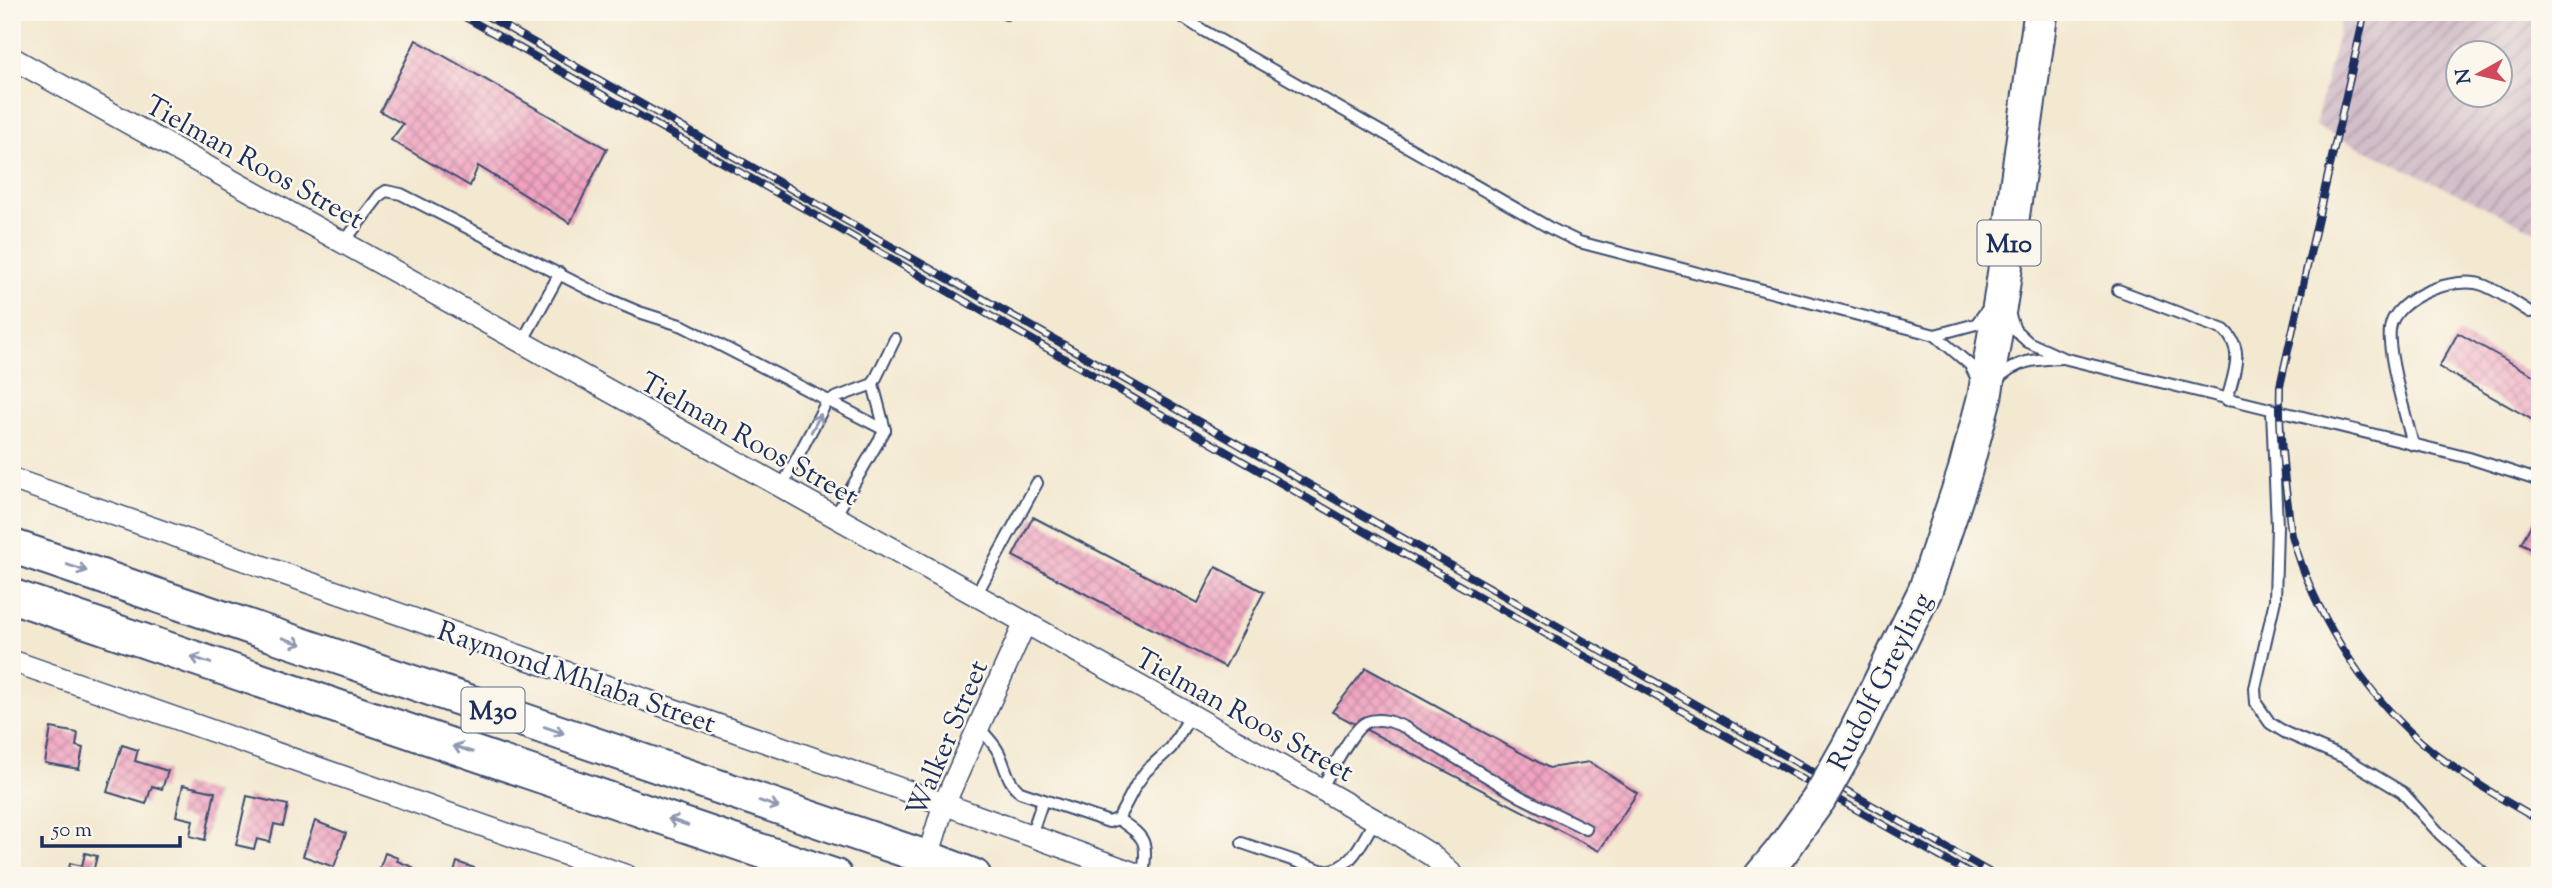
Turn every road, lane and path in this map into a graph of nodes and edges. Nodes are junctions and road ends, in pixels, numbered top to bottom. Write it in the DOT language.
graph roads {
  1 [pos="1175,12"];
  2 [pos="2041,12"];
  3 [pos="12,58"];
  4 [pos="344,242"];
  5 [pos="560,273"];
  6 [pos="2002,290"];
  7 [pos="2118,290"];
  8 [pos="2530,312"];
  9 [pos="1935,335"];
  10 [pos="895,339"];
  11 [pos="522,342"];
  12 [pos="2063,358"];
  13 [pos="873,384"];
  14 [pos="1985,395"];
  15 [pos="2227,400"];
  16 [pos="827,401"];
  17 [pos="2272,411"];
  18 [pos="886,430"];
  19 [pos="2413,445"];
  20 [pos="12,479"];
  21 [pos="2540,481"];
  22 [pos="1037,483"];
  23 [pos="781,488"];
  24 [pos="834,518"];
  25 [pos="12,546"];
  26 [pos="975,595"];
  27 [pos="12,596"];
  28 [pos="1026,623"];
  29 [pos="12,661"];
  30 [pos="1191,715"];
  31 [pos="978,727"];
  32 [pos="1321,789"];
  33 [pos="1043,800"];
  34 [pos="944,804"];
  35 [pos="1118,819"];
  36 [pos="1375,820"];
  37 [pos="1586,829"];
  38 [pos="1031,835"];
  39 [pos="1242,843"];
  40 [pos="925,867"];
  41 [pos="605,872"];
  42 [pos="627,876"];
  43 [pos="835,876"];
  44 [pos="974,876"];
  45 [pos="1142,876"];
  46 [pos="1454,876"];
  47 [pos="1761,876"];
  48 [pos="2487,876"];
  1 -- 9 [label="lane"];
  2 -- 6 [label="main road, M10"];
  3 -- 4 [label="street, Tielman Roos Street"];
  4 -- 5 [label="lane"];
  4 -- 11 [label="street, Tielman Roos Street"];
  5 -- 11 [label="lane"];
  5 -- 16 [label="lane"];
  6 -- 9 [label="lane"];
  6 -- 12 [label="lane"];
  6 -- 14 [label="main road, M10"];
  7 -- 15 [label="lane"];
  8 -- 19 [label="lane"];
  9 -- 14 [label="lane"];
  10 -- 13 [label="lane"];
  11 -- 23 [label="street, Tielman Roos Street"];
  12 -- 14 [label="lane"];
  12 -- 15 [label="lane"];
  13 -- 16 [label="lane"];
  13 -- 18 [label="lane"];
  14 -- 47 [label="main road, Rudolf Greyling / M10, bridge"];
  15 -- 17 [label="lane"];
  16 -- 18 [label="lane"];
  23 -- 16 [label="lane, one-way"];
  17 -- 19 [label="lane"];
  17 -- 48 [label="lane"];
  18 -- 24 [label="lane"];
  19 -- 21 [label="lane"];
  20 -- 34 [label="street, Raymond Mhlaba Street"];
  22 -- 26 [label="lane"];
  23 -- 24 [label="street, Tielman Roos Street"];
  24 -- 26 [label="street, Tielman Roos Street"];
  25 -- 40 [label="main road, Raymond Mhlaba Street / M30, one-way"];
  26 -- 28 [label="street, Tielman Roos Street"];
  43 -- 27 [label="main road, M30, one-way"];
  28 -- 30 [label="street, Tielman Roos Street"];
  28 -- 31 [label="street, Walker Street"];
  29 -- 41 [label="street"];
  30 -- 32 [label="street, Tielman Roos Street"];
  30 -- 35 [label="lane"];
  31 -- 33 [label="lane"];
  31 -- 34 [label="street, Walker Street"];
  32 -- 36 [label="street, Tielman Roos Street"];
  32 -- 37 [label="lane"];
  33 -- 35 [label="lane"];
  33 -- 38 [label="lane"];
  34 -- 38 [label="street, Raymond Mhlaba Street"];
  34 -- 40 [label="street, Walker Street"];
  35 -- 45 [label="lane"];
  36 -- 39 [label="lane"];
  36 -- 46 [label="street, Tielman Roos Street"];
  38 -- 45 [label="street, Raymond Mhlaba Street"];
  40 -- 44 [label="main road, Raymond Mhlaba Street / M30"];
  41 -- 42 [label="street"];
}
